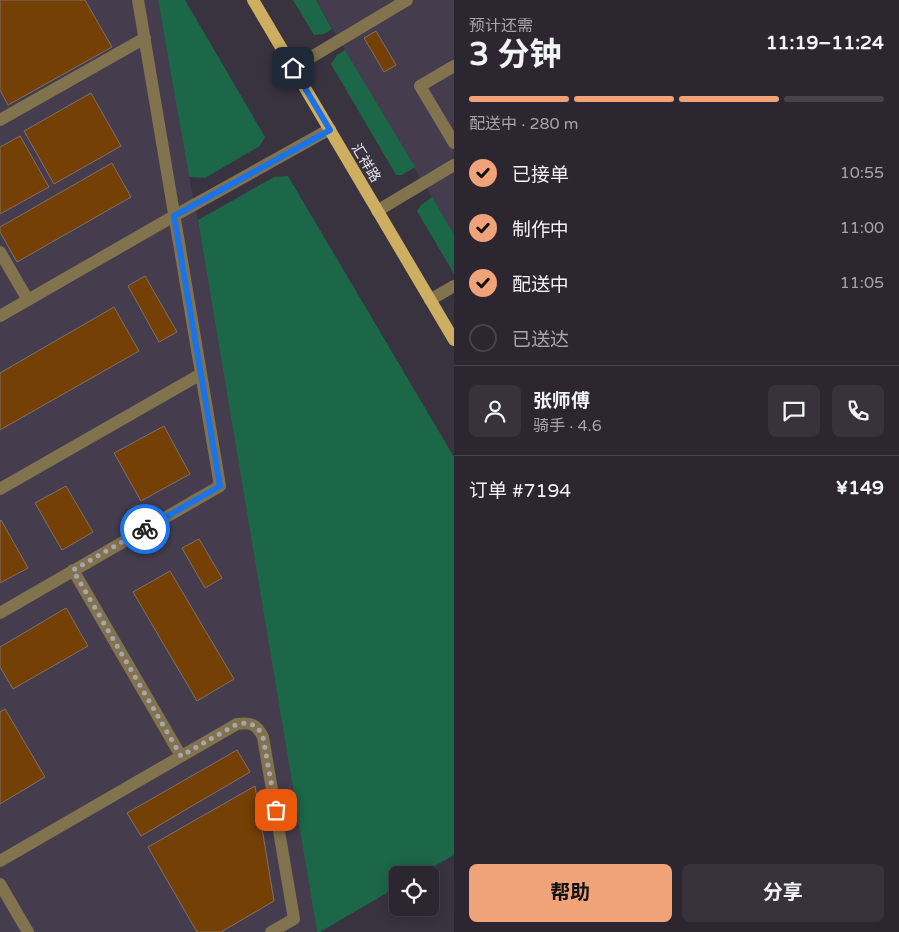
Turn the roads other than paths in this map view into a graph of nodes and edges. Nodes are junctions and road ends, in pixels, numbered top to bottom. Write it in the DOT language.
graph roads {
  1 [pos="138,0"];
  2 [pos="253,0"];
  3 [pos="407,0"];
  4 [pos="145,38"];
  5 [pos="454,66"];
  6 [pos="293,68"];
  7 [pos="0,120"];
  8 [pos="330,130"];
  9 [pos="454,143"];
  10 [pos="454,165"];
  11 [pos="378,211"];
  12 [pos="174,216"];
  13 [pos="0,252"];
  14 [pos="454,286"];
  15 [pos="28,300"];
  16 [pos="430,300"];
  17 [pos="0,316"];
  18 [pos="454,340"];
  19 [pos="200,374"];
  20 [pos="0,489"];
  21 [pos="73,570"];
  22 [pos="0,613"];
  23 [pos="181,756"];
  24 [pos="0,860"];
  25 [pos="0,884"];
  26 [pos="28,932"];
  27 [pos="271,932"];
  1 -- 4 [label="street"];
  2 -- 6 [label="main road, 汇祥路"];
  3 -- 6 [label="street"];
  4 -- 7 [label="street"];
  4 -- 12 [label="street"];
  5 -- 9 [label="street"];
  6 -- 8 [label="main road, 汇祥路"];
  8 -- 11 [label="main road, 汇祥路"];
  8 -- 12 [label="street"];
  10 -- 11 [label="street"];
  11 -- 16 [label="main road, 汇祥路"];
  12 -- 15 [label="street"];
  12 -- 19 [label="street"];
  13 -- 15 [label="street"];
  14 -- 16 [label="street"];
  15 -- 17 [label="street"];
  16 -- 18 [label="main road, 汇祥路"];
  19 -- 20 [label="street"];
  19 -- 21 [label="street"];
  21 -- 22 [label="street"];
  21 -- 23 [label="street"];
  23 -- 24 [label="street"];
  23 -- 27 [label="street"];
  25 -- 26 [label="street"];
}
